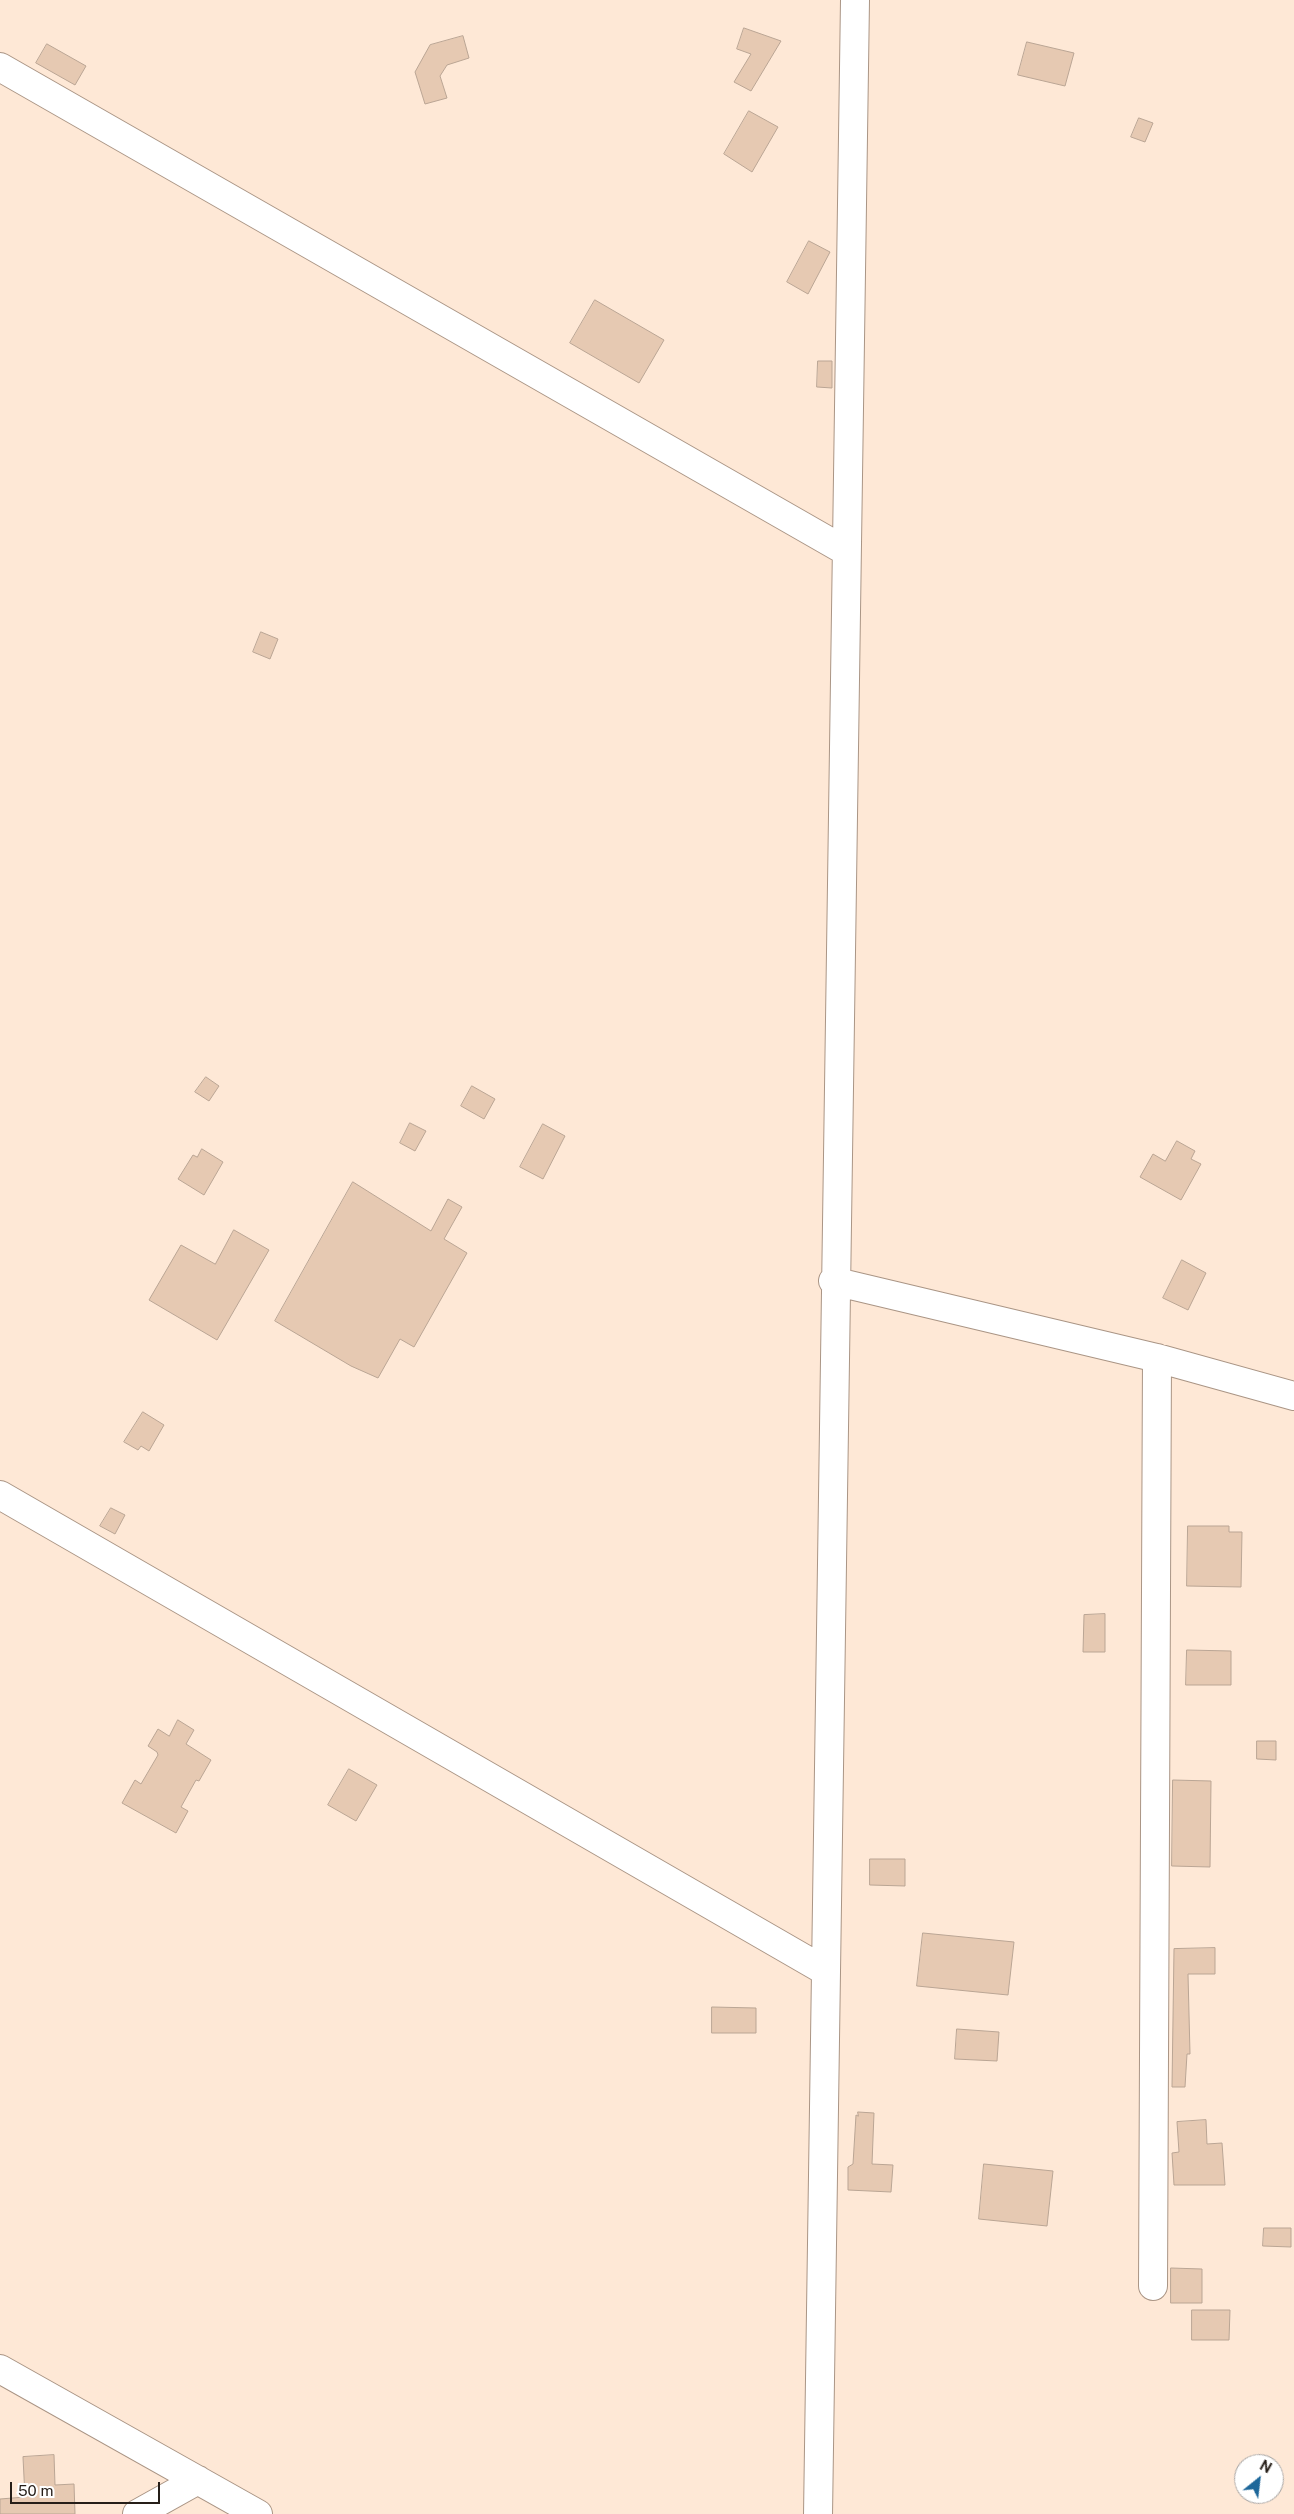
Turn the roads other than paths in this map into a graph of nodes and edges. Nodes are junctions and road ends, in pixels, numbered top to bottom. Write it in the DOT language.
graph roads {
  1 [pos="855,0"];
  2 [pos="0,67"];
  3 [pos="844,550"];
  4 [pos="833,1281"];
  5 [pos="1157,1358"];
  6 [pos="1294,1396"];
  7 [pos="0,1495"];
  8 [pos="822,1969"];
  9 [pos="1154,2286"];
  10 [pos="0,2369"];
  11 [pos="198,2480"];
  12 [pos="137,2514"];
  13 [pos="258,2514"];
  14 [pos="818,2514"];
  1 -- 3 [label="street"];
  2 -- 3 [label="street"];
  3 -- 4 [label="street"];
  4 -- 5 [label="street"];
  4 -- 8 [label="street"];
  5 -- 6 [label="street"];
  5 -- 9 [label="street"];
  7 -- 8 [label="street"];
  8 -- 14 [label="street"];
  10 -- 11 [label="street"];
  11 -- 12 [label="street"];
  11 -- 13 [label="street"];
}
